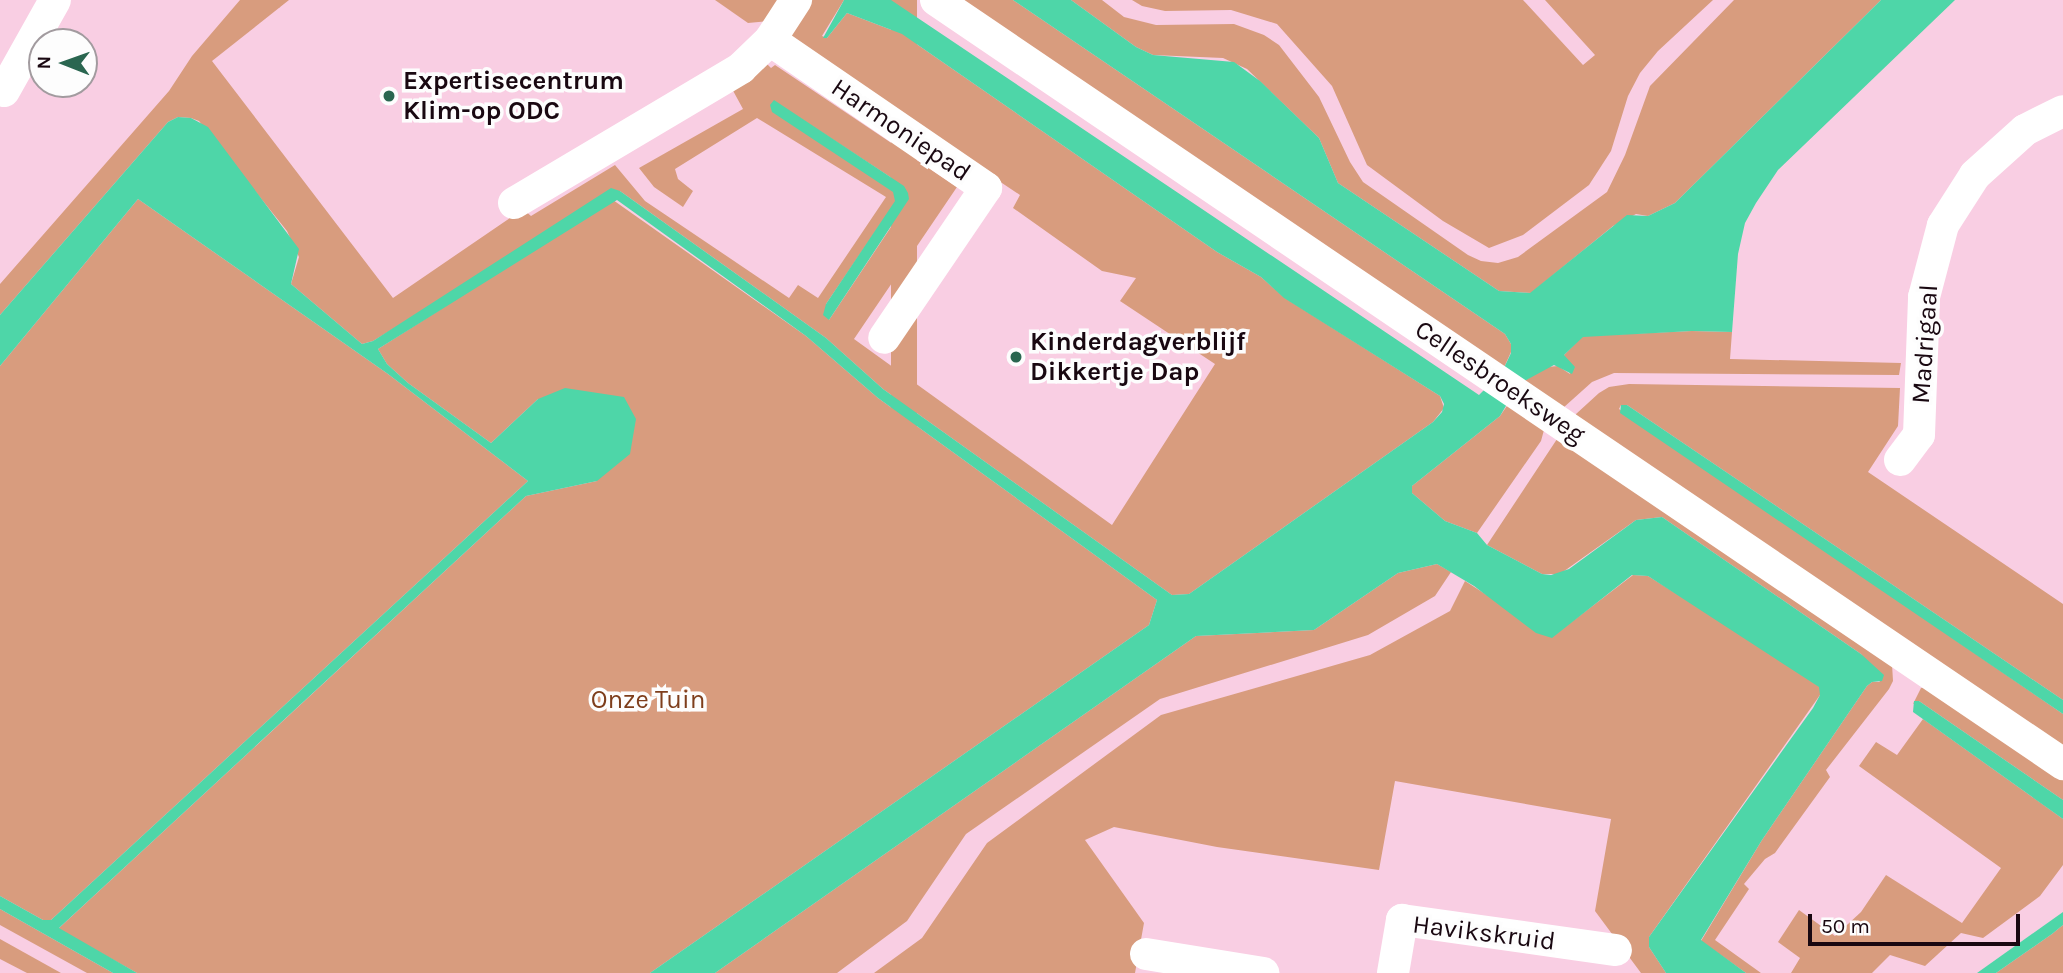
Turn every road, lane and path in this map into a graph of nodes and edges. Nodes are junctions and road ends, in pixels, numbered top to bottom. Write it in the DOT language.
graph roads {
  1 [pos="55,0"];
  2 [pos="796,0"];
  3 [pos="936,0"];
  4 [pos="770,40"];
  5 [pos="4,91"];
  6 [pos="2063,111"];
  7 [pos="514,203"];
  8 [pos="884,338"];
  9 [pos="1900,460"];
  10 [pos="2063,764"];
  11 [pos="1616,950"];
  12 [pos="1146,954"];
  13 [pos="1263,973"];
  14 [pos="1393,973"];
  1 -- 5 [label="street"];
  2 -- 4 [label="street"];
  3 -- 10 [label="street, Cellesbroeksweg"];
  4 -- 7 [label="street"];
  4 -- 8 [label="street, Harmoniepad"];
  6 -- 9 [label="street, Madrigaal"];
  11 -- 14 [label="street, Havikskruid"];
  12 -- 13 [label="street"];
}
